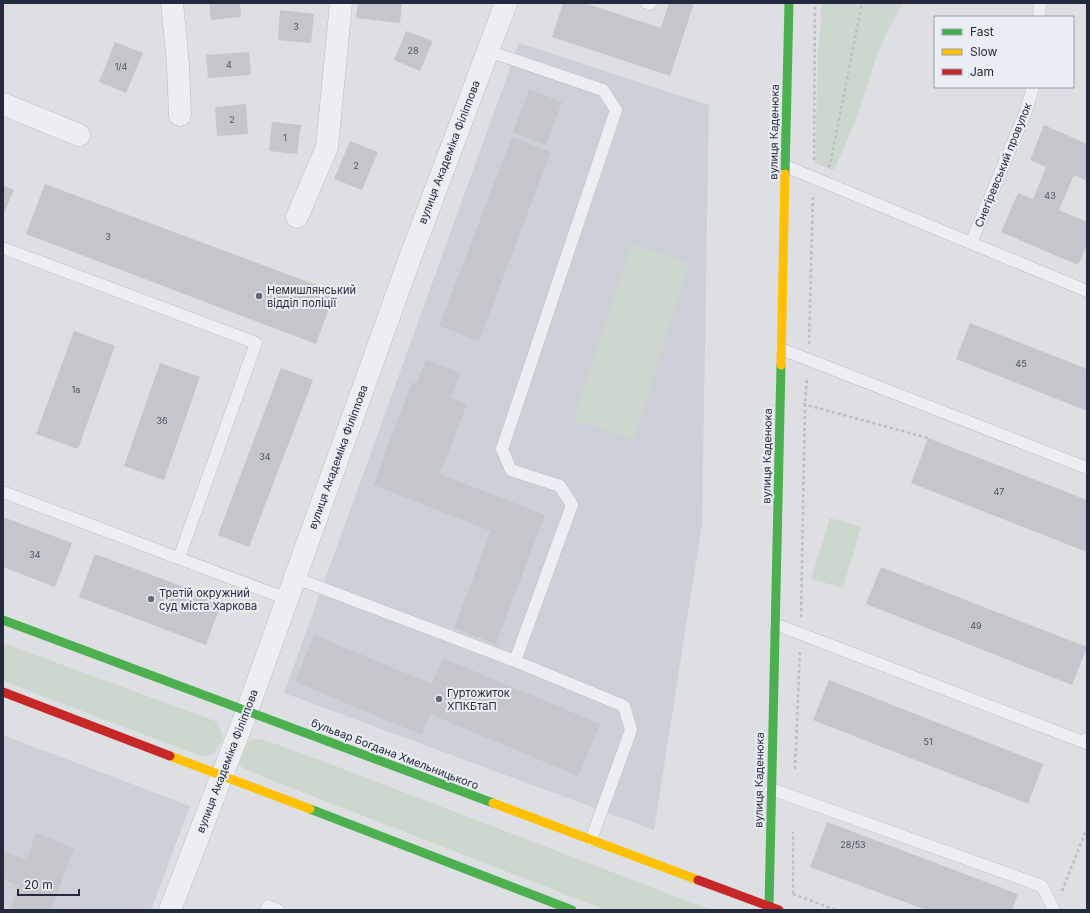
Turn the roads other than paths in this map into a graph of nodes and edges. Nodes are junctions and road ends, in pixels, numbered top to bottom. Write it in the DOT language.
graph roads {
  1 [pos="172,3"];
  2 [pos="341,3"];
  3 [pos="506,3"];
  4 [pos="789,3"];
  5 [pos="1040,3"];
  6 [pos="1039,16"];
  7 [pos="488,51"];
  8 [pos="1033,88"];
  9 [pos="3,104"];
  10 [pos="180,115"];
  11 [pos="79,135"];
  12 [pos="785,166"];
  13 [pos="297,217"];
  14 [pos="971,243"];
  15 [pos="3,248"];
  16 [pos="1087,291"];
  17 [pos="781,349"];
  18 [pos="1087,468"];
  19 [pos="3,492"];
  20 [pos="178,558"];
  21 [pos="290,576"];
  22 [pos="287,599"];
  23 [pos="3,620"];
  24 [pos="775,624"];
  25 [pos="515,661"];
  26 [pos="3,692"];
  27 [pos="247,711"];
  28 [pos="1087,739"];
  29 [pos="222,775"];
  30 [pos="771,789"];
  31 [pos="591,840"];
  32 [pos="554,907"];
  33 [pos="768,908"];
  34 [pos="170,910"];
  35 [pos="266,910"];
  36 [pos="278,910"];
  37 [pos="572,910"];
  38 [pos="779,910"];
  39 [pos="1054,910"];
  1 -- 10 [label="street"];
  2 -- 13 [label="street"];
  3 -- 7 [label="street, вулиця Академіка Філіппова"];
  4 -- 12 [label="main road, вулиця Каденюка"];
  5 -- 6 [label="lane"];
  7 -- 21 [label="street, вулиця Академіка Філіппова"];
  7 -- 25 [label="lane"];
  8 -- 14 [label="lane, Снегіревський провулок"];
  9 -- 11 [label="street"];
  12 -- 14 [label="lane"];
  12 -- 17 [label="main road, вулиця Каденюка"];
  14 -- 16 [label="lane"];
  15 -- 20 [label="lane"];
  17 -- 18 [label="lane"];
  17 -- 24 [label="main road, вулиця Каденюка"];
  19 -- 20 [label="lane"];
  20 -- 22 [label="lane"];
  21 -- 22 [label="street, вулиця Академіка Філіппова"];
  21 -- 25 [label="lane"];
  22 -- 27 [label="street, вулиця Академіка Філіппова"];
  23 -- 27 [label="main road, бульвар Богдана Хмельницького"];
  24 -- 28 [label="lane"];
  24 -- 30 [label="main road, вулиця Каденюка"];
  25 -- 31 [label="lane"];
  26 -- 29 [label="main road"];
  27 -- 29 [label="street, вулиця Академіка Філіппова"];
  27 -- 31 [label="main road, бульвар Богдана Хмельницького"];
  29 -- 32 [label="main road"];
  29 -- 34 [label="street, вулиця Академіка Філіппова"];
  30 -- 33 [label="main road, вулиця Каденюка"];
  30 -- 39 [label="lane"];
  31 -- 33 [label="main road, бульвар Богдана Хмельницького"];
  32 -- 37 [label="main road"];
  33 -- 38 [label="main road, бульвар Богдана Хмельницького"];
  35 -- 36 [label="lane"];
}
